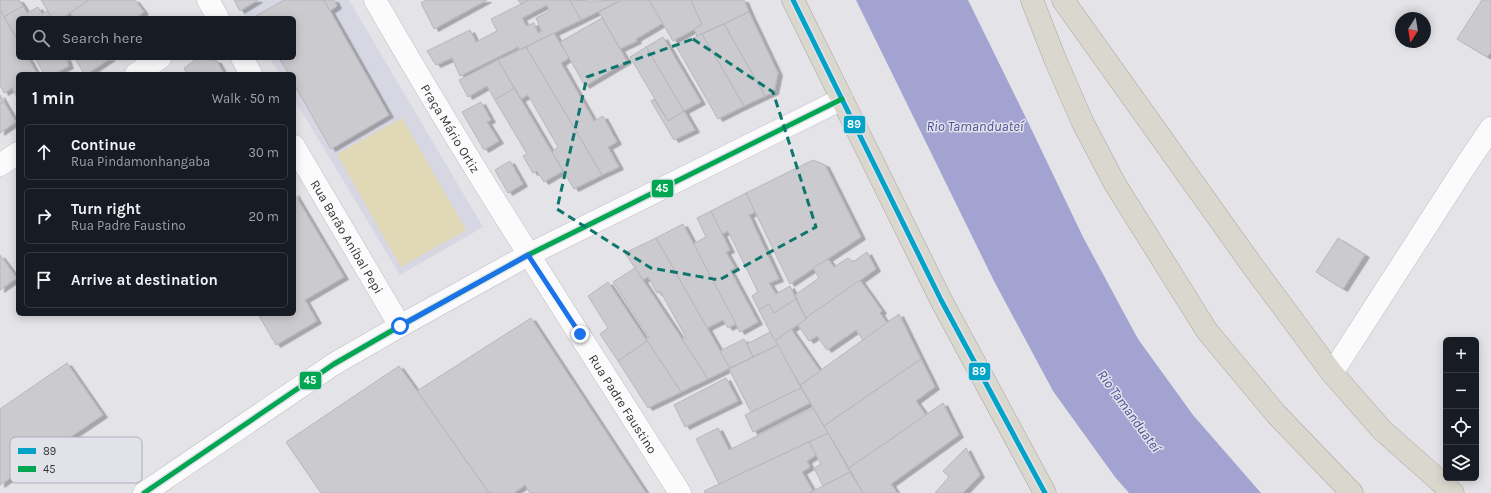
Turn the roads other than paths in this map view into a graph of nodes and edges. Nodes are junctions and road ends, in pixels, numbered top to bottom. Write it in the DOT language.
graph roads {
  1 [pos="208,0"];
  2 [pos="375,0"];
  3 [pos="793,0"];
  4 [pos="1032,0"];
  5 [pos="1064,0"];
  6 [pos="217,16"];
  7 [pos="157,60"];
  8 [pos="243,60"];
  9 [pos="139,72"];
  10 [pos="250,72"];
  11 [pos="842,99"];
  12 [pos="1491,128"];
  13 [pos="296,149"];
  14 [pos="16,154"];
  15 [pos="0,165"];
  16 [pos="528,255"];
  17 [pos="400,326"];
  18 [pos="1332,373"];
  19 [pos="144,493"];
  20 [pos="680,493"];
  21 [pos="1045,493"];
  22 [pos="1352,493"];
  23 [pos="1453,493"];
  1 -- 6 [label="street"];
  2 -- 16 [label="street, Praça Mário Ortiz"];
  3 -- 11 [label="highway"];
  4 -- 22 [label="highway"];
  5 -- 18 [label="highway"];
  7 -- 9 [label="street"];
  8 -- 10 [label="street"];
  11 -- 16 [label="street"];
  11 -- 21 [label="highway"];
  12 -- 18 [label="street"];
  13 -- 17 [label="street, Rua Barão Aníbal Pepi"];
  14 -- 15 [label="street"];
  16 -- 17 [label="street"];
  16 -- 20 [label="street, Rua Padre Faustino"];
  17 -- 19 [label="street"];
  18 -- 23 [label="highway"];
}
